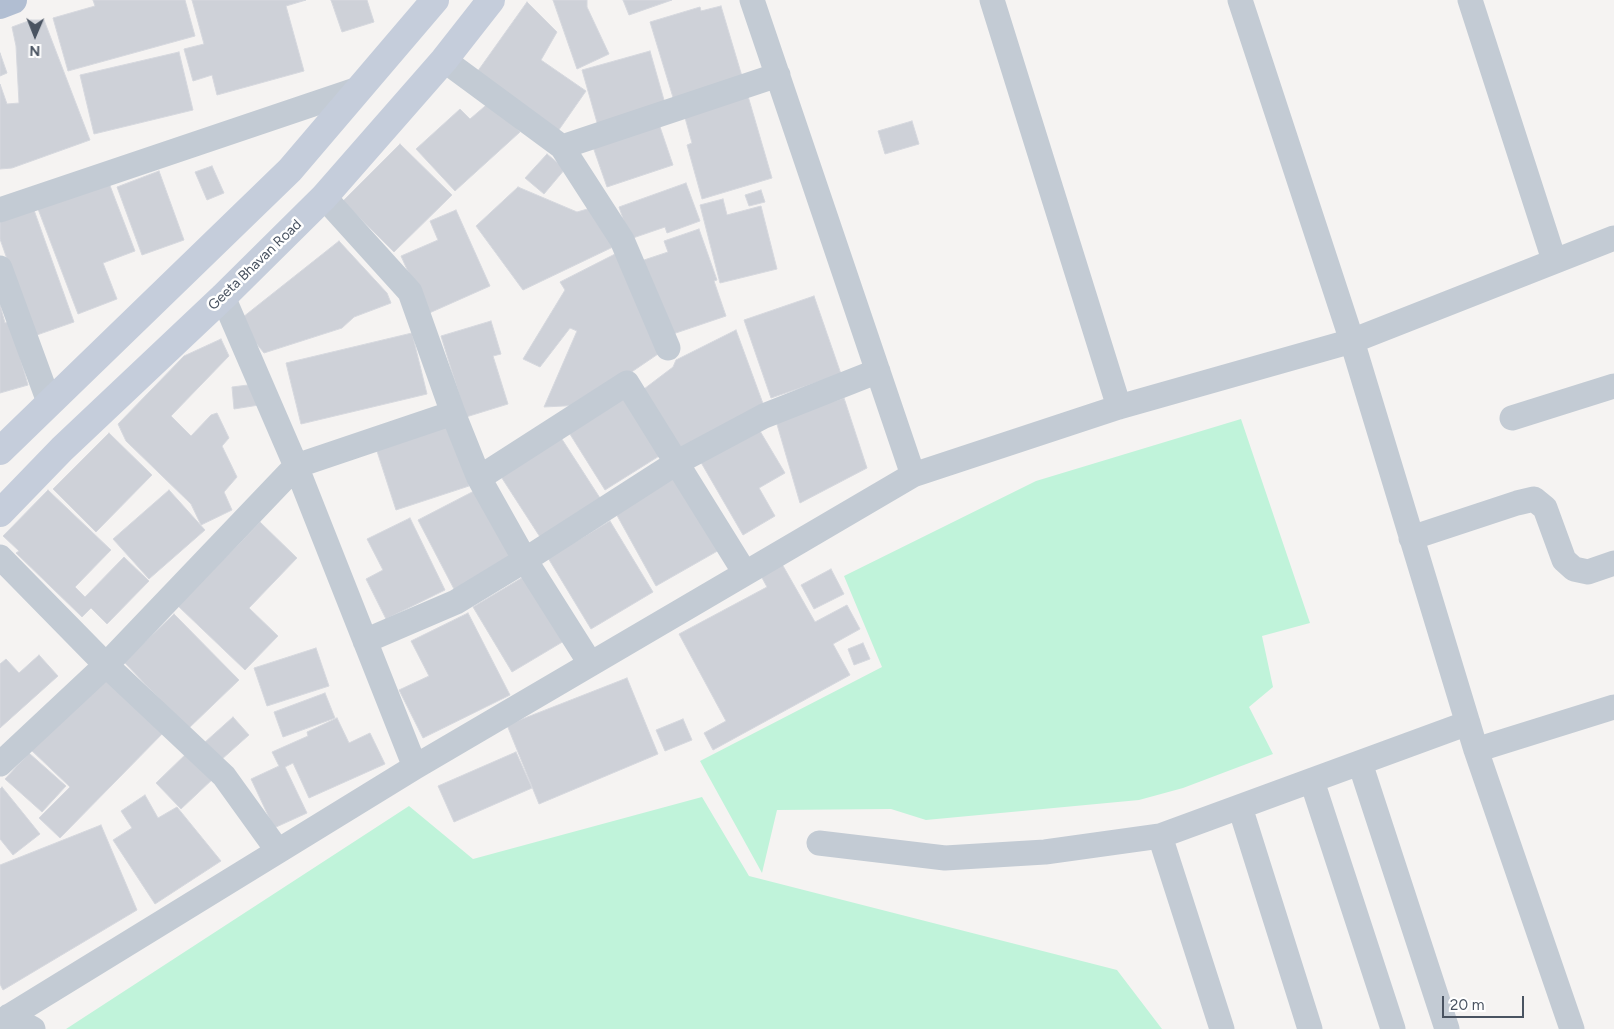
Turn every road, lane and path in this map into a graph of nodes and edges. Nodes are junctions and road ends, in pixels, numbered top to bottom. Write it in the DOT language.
graph roads {
  1 [pos="13,0"];
  2 [pos="435,0"];
  3 [pos="491,0"];
  4 [pos="752,0"];
  5 [pos="992,0"];
  6 [pos="1240,0"];
  7 [pos="1470,0"];
  8 [pos="0,4"];
  9 [pos="444,60"];
  10 [pos="778,75"];
  11 [pos="361,88"];
  12 [pos="562,147"];
  13 [pos="324,198"];
  14 [pos="0,210"];
  15 [pos="1613,241"];
  16 [pos="1554,260"];
  17 [pos="0,268"];
  18 [pos="223,297"];
  19 [pos="1352,341"];
  20 [pos="668,348"];
  21 [pos="878,371"];
  22 [pos="1614,386"];
  23 [pos="49,402"];
  24 [pos="1120,407"];
  25 [pos="453,413"];
  26 [pos="1512,418"];
  27 [pos="0,451"];
  28 [pos="676,463"];
  29 [pos="296,466"];
  30 [pos="913,475"];
  31 [pos="479,478"];
  32 [pos="0,513"];
  33 [pos="1411,538"];
  34 [pos="0,557"];
  35 [pos="525,560"];
  36 [pos="1614,563"];
  37 [pos="745,573"];
  38 [pos="365,640"];
  39 [pos="590,663"];
  40 [pos="106,665"];
  41 [pos="1614,707"];
  42 [pos="1468,723"];
  43 [pos="1476,750"];
  44 [pos="0,764"];
  45 [pos="1360,764"];
  46 [pos="415,767"];
  47 [pos="1312,781"];
  48 [pos="1240,807"];
  49 [pos="1160,836"];
  50 [pos="818,843"];
  51 [pos="278,851"];
  52 [pos="4,1019"];
  53 [pos="33,1029"];
  54 [pos="1222,1029"];
  55 [pos="1310,1029"];
  56 [pos="1393,1029"];
  57 [pos="1447,1029"];
  58 [pos="1572,1029"];
  1 -- 8 [label="main road"];
  2 -- 11 [label="main road"];
  3 -- 9 [label="main road, Geeta Bhavan Road"];
  4 -- 10 [label="street"];
  5 -- 24 [label="street"];
  6 -- 19 [label="street"];
  7 -- 16 [label="street"];
  9 -- 12 [label="street"];
  9 -- 13 [label="main road, Geeta Bhavan Road"];
  10 -- 12 [label="street"];
  10 -- 21 [label="street"];
  11 -- 14 [label="street"];
  11 -- 23 [label="main road"];
  12 -- 20 [label="street"];
  13 -- 18 [label="main road, Geeta Bhavan Road"];
  13 -- 25 [label="street"];
  15 -- 16 [label="street"];
  16 -- 19 [label="street"];
  17 -- 23 [label="street"];
  18 -- 29 [label="street"];
  18 -- 32 [label="main road, Geeta Bhavan Road"];
  19 -- 24 [label="street"];
  19 -- 33 [label="street"];
  21 -- 28 [label="street"];
  21 -- 30 [label="street"];
  22 -- 26 [label="street"];
  23 -- 27 [label="main road"];
  24 -- 30 [label="street"];
  25 -- 29 [label="street"];
  25 -- 31 [label="street"];
  28 -- 31 [label="street"];
  28 -- 35 [label="street"];
  28 -- 37 [label="street"];
  29 -- 38 [label="street"];
  29 -- 40 [label="street"];
  30 -- 37 [label="street"];
  31 -- 35 [label="street"];
  33 -- 36 [label="street"];
  33 -- 42 [label="street"];
  34 -- 40 [label="street"];
  35 -- 38 [label="street"];
  35 -- 39 [label="street"];
  37 -- 39 [label="street"];
  38 -- 46 [label="street"];
  39 -- 46 [label="street"];
  40 -- 44 [label="street"];
  40 -- 51 [label="street"];
  41 -- 43 [label="street"];
  42 -- 43 [label="street"];
  42 -- 45 [label="street"];
  43 -- 58 [label="street"];
  45 -- 47 [label="street"];
  45 -- 57 [label="street"];
  46 -- 51 [label="street"];
  47 -- 48 [label="street"];
  47 -- 56 [label="street"];
  48 -- 49 [label="street"];
  48 -- 55 [label="street"];
  49 -- 50 [label="street"];
  49 -- 54 [label="street"];
  51 -- 52 [label="street"];
  52 -- 53 [label="street"];
}
